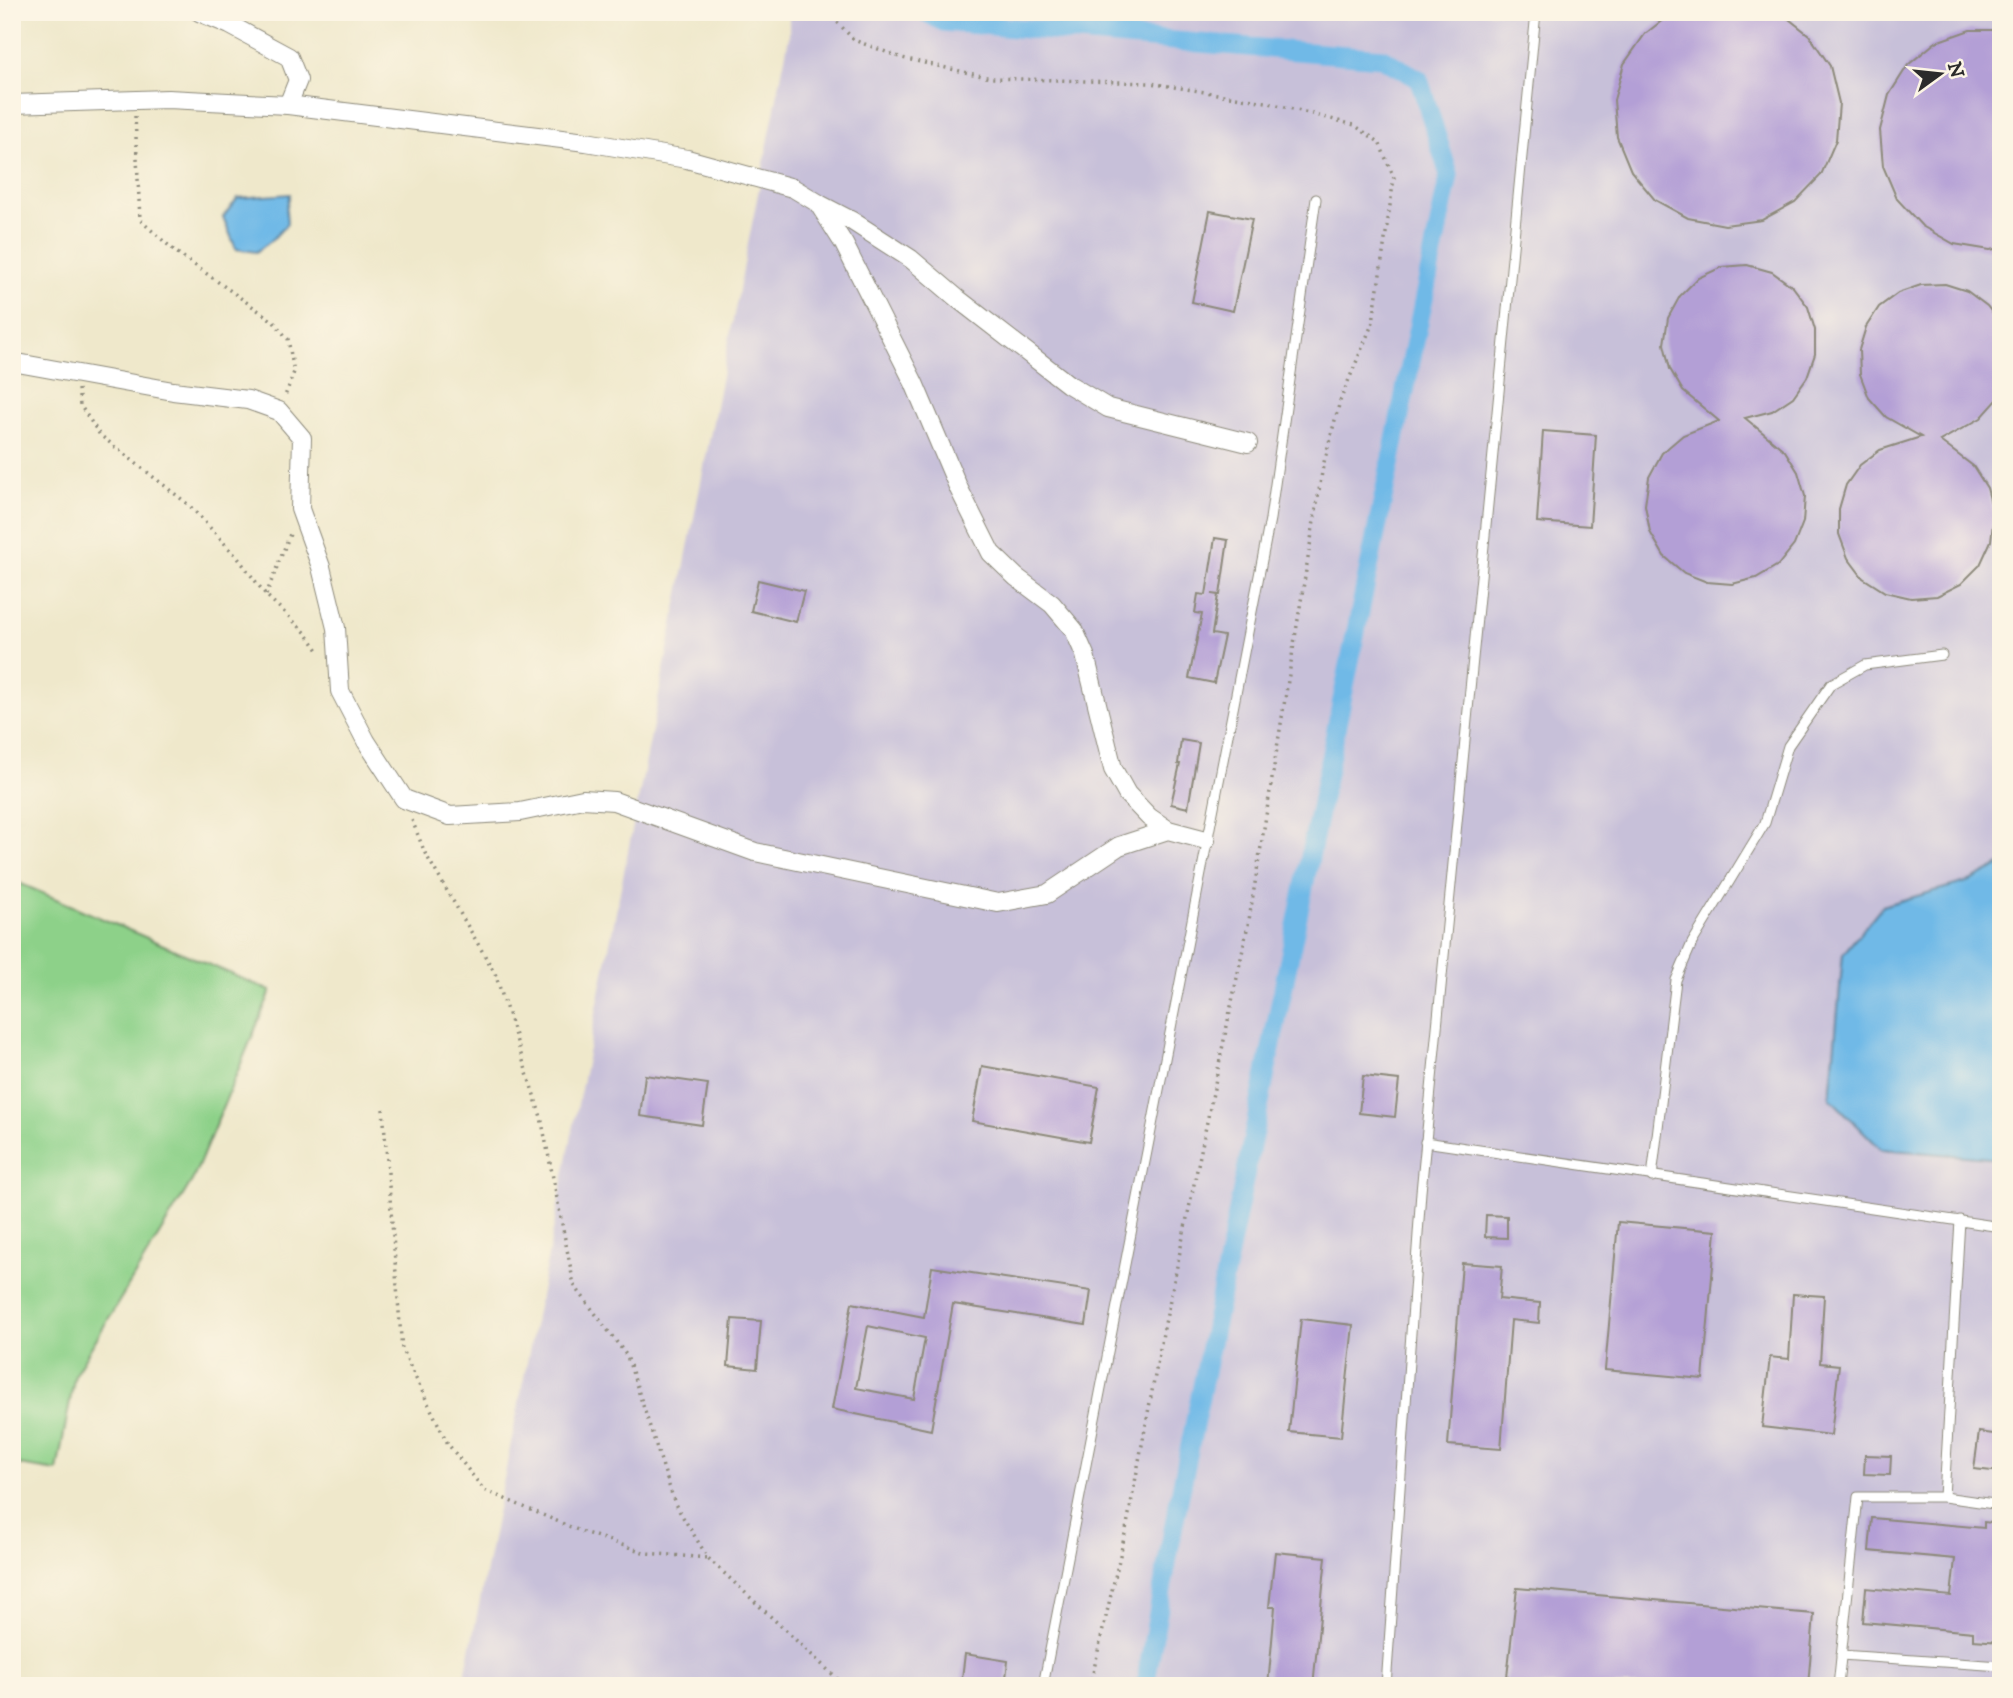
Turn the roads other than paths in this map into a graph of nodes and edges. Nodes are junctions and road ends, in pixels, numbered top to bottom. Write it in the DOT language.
graph roads {
  1 [pos="199,12"];
  2 [pos="1536,12"];
  3 [pos="12,104"];
  4 [pos="288,105"];
  5 [pos="1316,199"];
  6 [pos="818,203"];
  7 [pos="12,362"];
  8 [pos="1248,443"];
  9 [pos="1942,655"];
  10 [pos="1168,830"];
  11 [pos="1206,840"];
  12 [pos="1425,1142"];
  13 [pos="1652,1177"];
  14 [pos="1959,1220"];
  15 [pos="2001,1227"];
  16 [pos="1944,1497"];
  17 [pos="2001,1505"];
  18 [pos="1841,1655"];
  19 [pos="2001,1666"];
  20 [pos="12,1684"];
  21 [pos="21,1686"];
  22 [pos="1043,1686"];
  23 [pos="1386,1686"];
  24 [pos="1838,1686"];
  1 -- 4 [label="street"];
  2 -- 12 [label="lane"];
  3 -- 4 [label="street"];
  4 -- 6 [label="street"];
  5 -- 11 [label="lane"];
  6 -- 8 [label="street"];
  6 -- 10 [label="street"];
  7 -- 10 [label="street"];
  9 -- 13 [label="lane"];
  10 -- 11 [label="street"];
  11 -- 22 [label="lane"];
  12 -- 13 [label="lane"];
  12 -- 23 [label="lane"];
  13 -- 14 [label="lane"];
  14 -- 15 [label="lane"];
  14 -- 16 [label="lane"];
  16 -- 17 [label="lane"];
  16 -- 18 [label="lane"];
  18 -- 19 [label="lane"];
  18 -- 24 [label="lane"];
  20 -- 21 [label="lane"];
}
